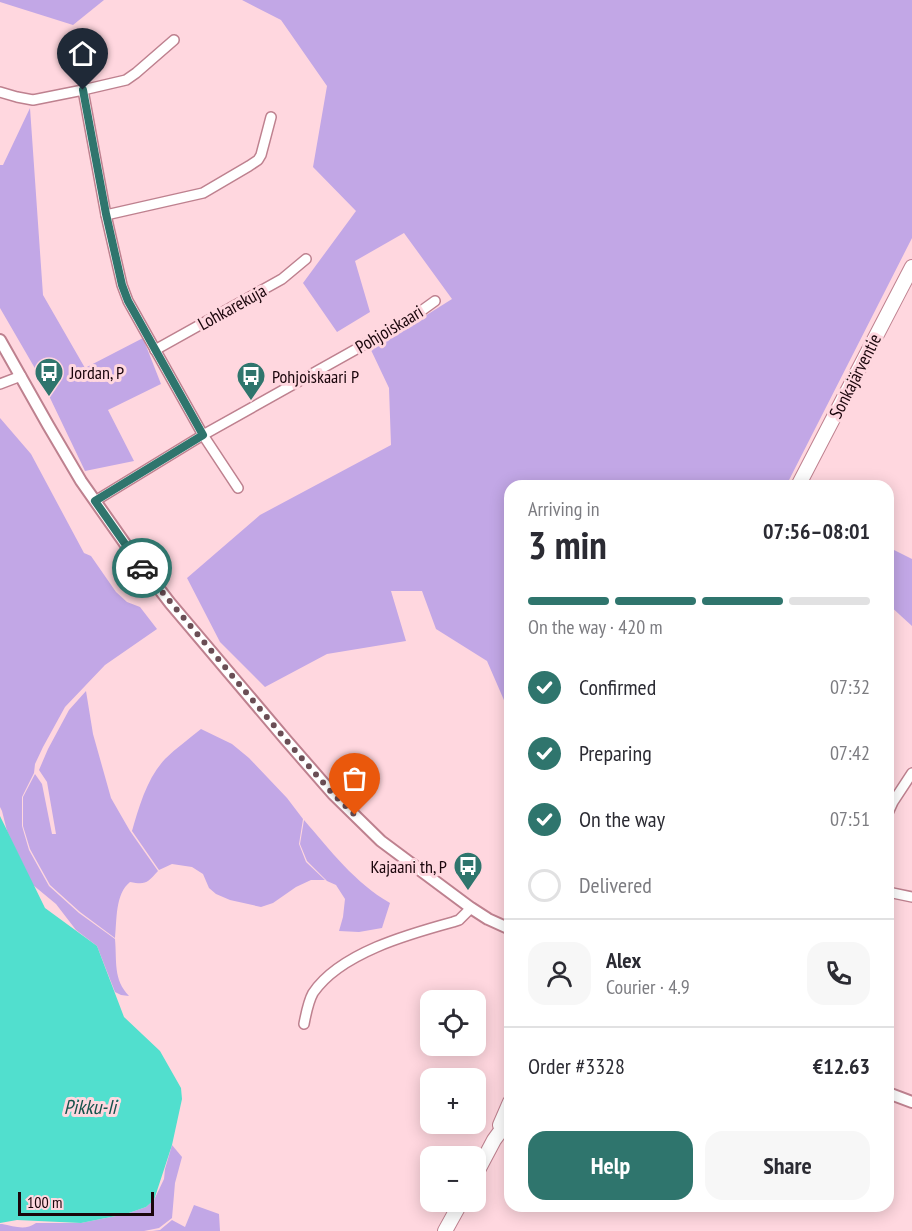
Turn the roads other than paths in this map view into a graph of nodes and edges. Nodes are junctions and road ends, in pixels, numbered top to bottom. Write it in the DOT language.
graph roads {
  1 [pos="174,40"];
  2 [pos="83,90"];
  3 [pos="0,92"];
  4 [pos="271,117"];
  5 [pos="106,214"];
  6 [pos="306,260"];
  7 [pos="912,267"];
  8 [pos="435,301"];
  9 [pos="0,340"];
  10 [pos="155,350"];
  11 [pos="21,376"];
  12 [pos="0,384"];
  13 [pos="203,435"];
  14 [pos="801,480"];
  15 [pos="238,488"];
  16 [pos="95,501"];
  17 [pos="912,773"];
  18 [pos="894,800"];
  19 [pos="894,893"];
  20 [pos="912,897"];
  21 [pos="471,908"];
  22 [pos="504,926"];
  23 [pos="304,1024"];
  24 [pos="894,1095"];
  25 [pos="912,1102"];
  26 [pos="504,1115"];
  27 [pos="504,1126"];
  28 [pos="494,1140"];
  29 [pos="486,1155"];
  30 [pos="455,1212"];
  31 [pos="445,1231"];
  1 -- 2 [label="street"];
  2 -- 3 [label="street"];
  2 -- 5 [label="street"];
  4 -- 5 [label="street"];
  5 -- 10 [label="street"];
  6 -- 10 [label="street, Lohkarekuja"];
  7 -- 14 [label="highway, Sonkajärventie"];
  8 -- 13 [label="street, Pohjoiskaari"];
  9 -- 11 [label="main road"];
  10 -- 13 [label="street"];
  11 -- 12 [label="street"];
  11 -- 16 [label="main road"];
  13 -- 15 [label="street"];
  13 -- 16 [label="street, Pohjoiskaari"];
  16 -- 21 [label="main road"];
  17 -- 18 [label="street"];
  19 -- 20 [label="street"];
  21 -- 22 [label="main road"];
  21 -- 23 [label="street"];
  24 -- 25 [label="main road"];
  26 -- 28 [label="highway"];
  27 -- 28 [label="highway"];
  28 -- 29 [label="highway"];
  30 -- 31 [label="highway"];
}
